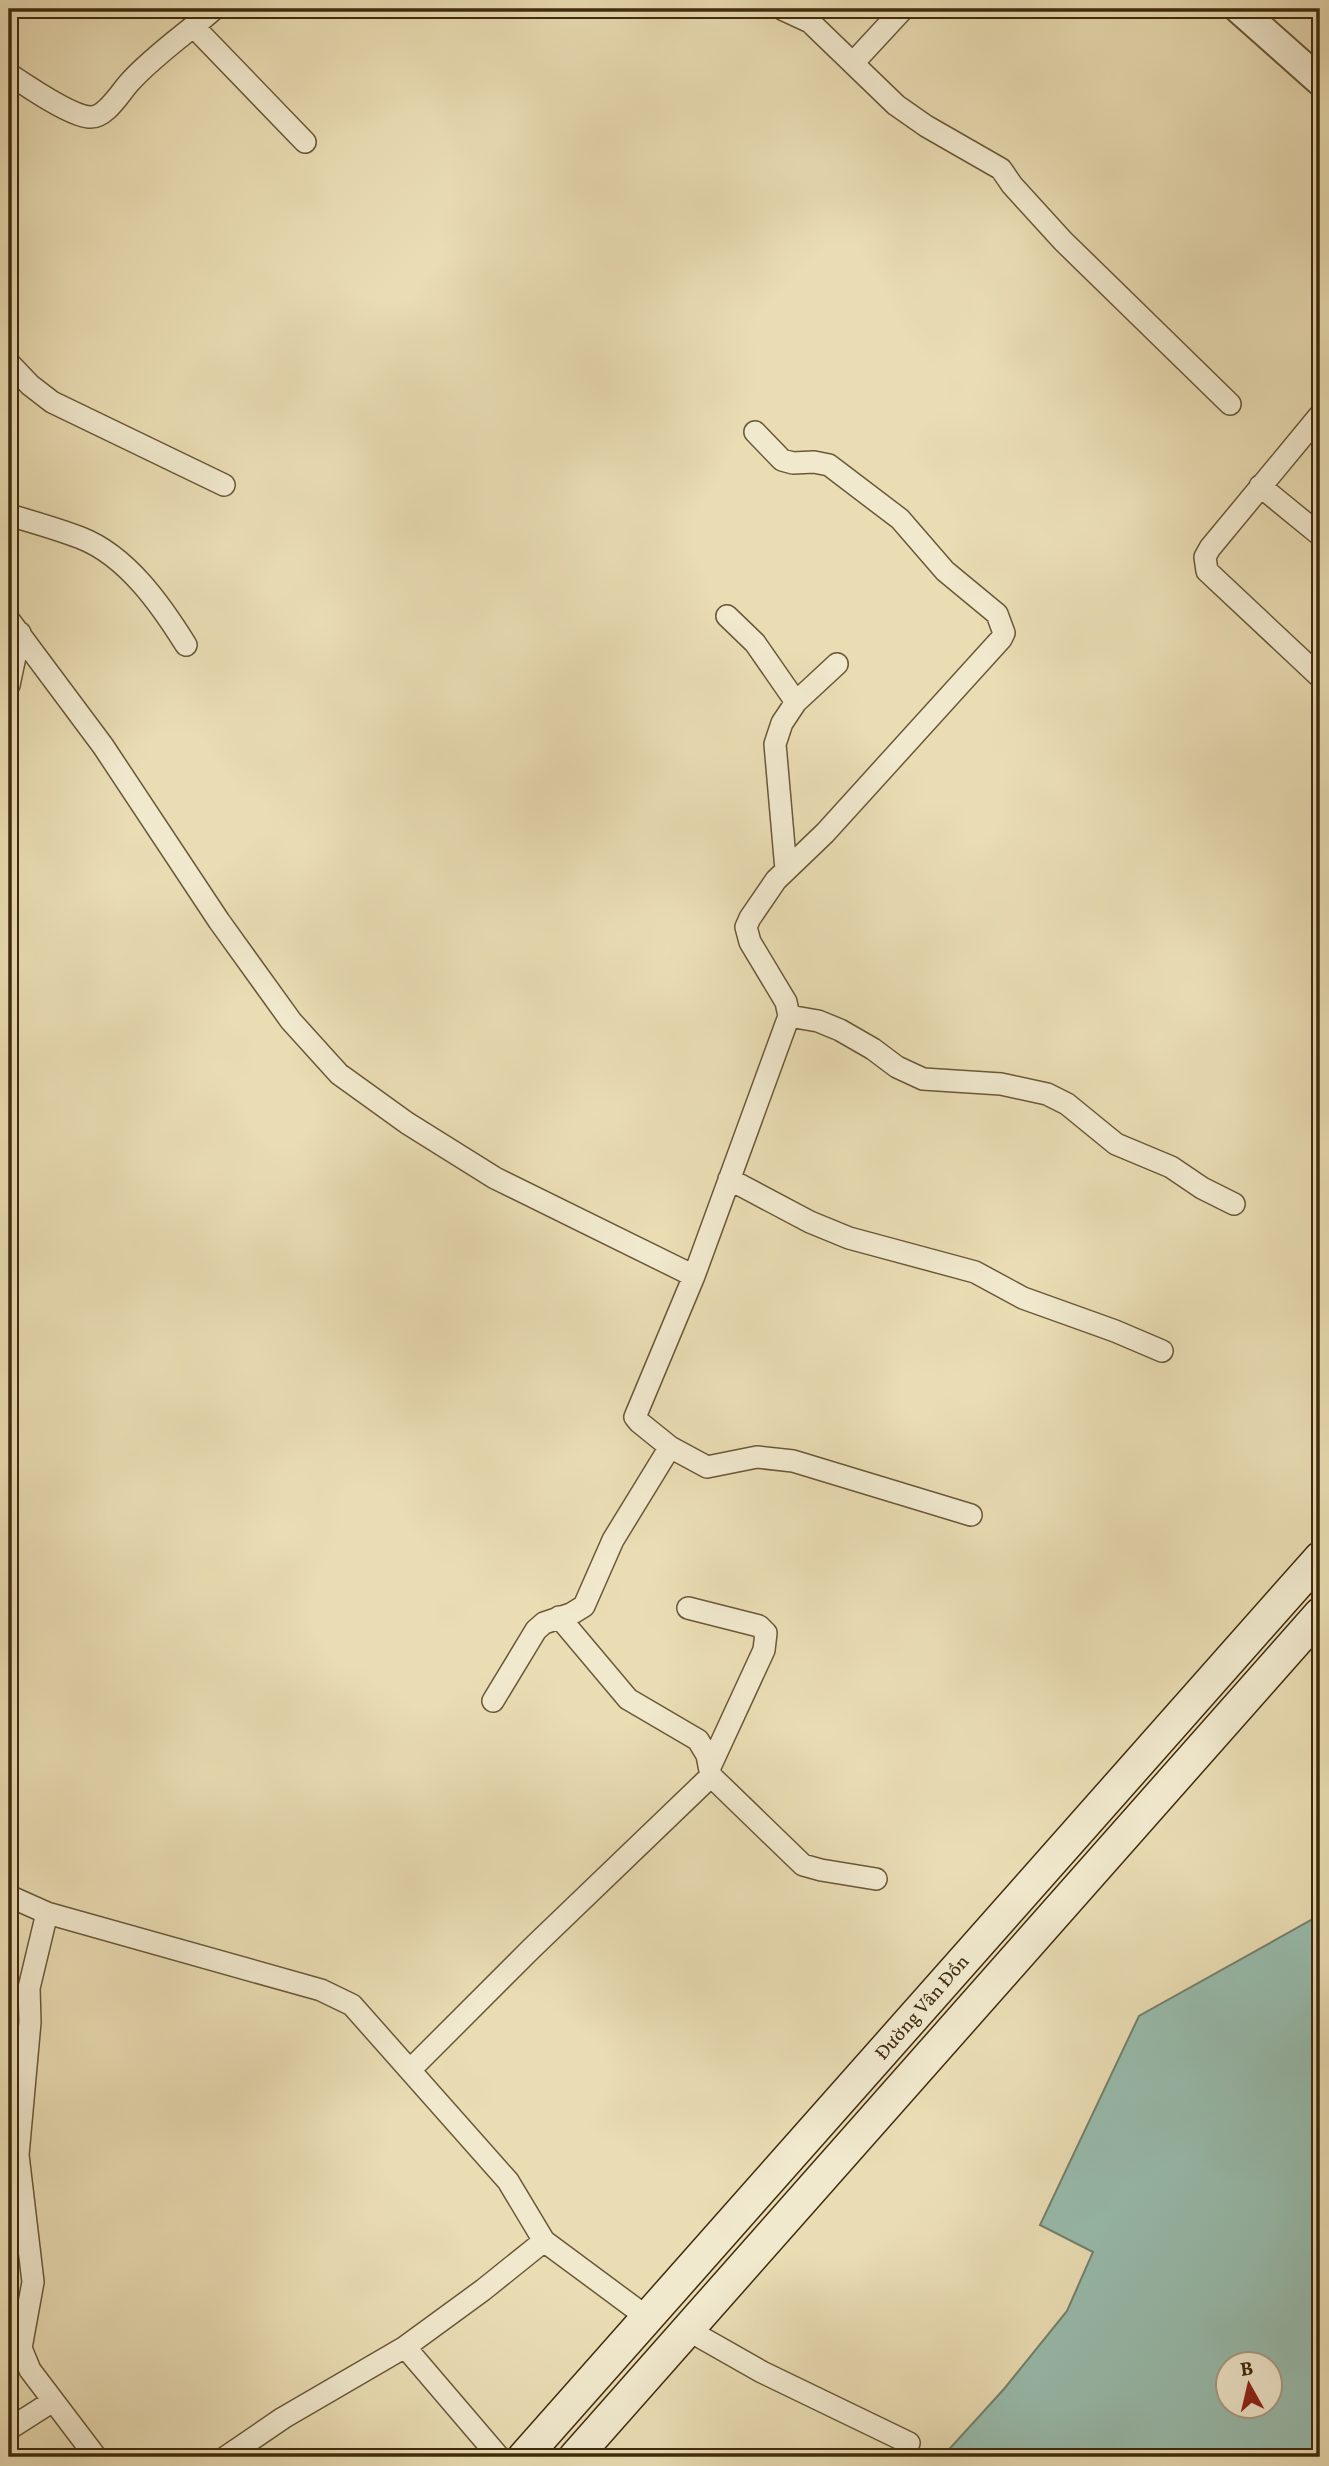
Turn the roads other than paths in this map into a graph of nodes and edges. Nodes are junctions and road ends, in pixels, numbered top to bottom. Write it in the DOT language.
graph roads {
  1 [pos="214,9"];
  2 [pos="782,9"];
  3 [pos="903,9"];
  4 [pos="1239,9"];
  5 [pos="194,27"];
  6 [pos="853,63"];
  7 [pos="9,74"];
  8 [pos="1320,81"];
  9 [pos="305,142"];
  10 [pos="9,363"];
  11 [pos="1230,404"];
  12 [pos="1320,415"];
  13 [pos="755,432"];
  14 [pos="224,485"];
  15 [pos="1260,486"];
  16 [pos="9,515"];
  17 [pos="1320,535"];
  18 [pos="727,616"];
  19 [pos="14,626"];
  20 [pos="186,645"];
  21 [pos="837,664"];
  22 [pos="1320,677"];
  23 [pos="9,685"];
  24 [pos="796,702"];
  25 [pos="786,870"];
  26 [pos="789,1016"];
  27 [pos="729,1179"];
  28 [pos="1234,1204"];
  29 [pos="694,1276"];
  30 [pos="1162,1351"];
  31 [pos="670,1447"];
  32 [pos="971,1516"];
  33 [pos="1320,1558"];
  34 [pos="688,1608"];
  35 [pos="1320,1614"];
  36 [pos="559,1617"];
  37 [pos="493,1701"];
  38 [pos="711,1771"];
  39 [pos="876,1879"];
  40 [pos="9,1896"];
  41 [pos="1018,1900"];
  42 [pos="47,1913"];
  43 [pos="1046,1925"];
  44 [pos="410,2070"];
  45 [pos="544,2241"];
  46 [pos="648,2318"];
  47 [pos="688,2330"];
  48 [pos="405,2347"];
  49 [pos="53,2401"];
  50 [pos="9,2429"];
  51 [pos="909,2443"];
  52 [pos="96,2457"];
  53 [pos="226,2457"];
  54 [pos="499,2457"];
  55 [pos="524,2457"];
  56 [pos="575,2457"];
  1 -- 5 [label="street"];
  2 -- 6 [label="street"];
  3 -- 6 [label="street"];
  4 -- 8 [label="street"];
  5 -- 7 [label="street"];
  5 -- 9 [label="street"];
  6 -- 11 [label="street"];
  10 -- 14 [label="street"];
  12 -- 15 [label="street"];
  13 -- 25 [label="street"];
  15 -- 17 [label="street"];
  15 -- 22 [label="street"];
  16 -- 20 [label="street"];
  18 -- 24 [label="street"];
  19 -- 23 [label="street"];
  19 -- 29 [label="street"];
  21 -- 24 [label="street"];
  24 -- 25 [label="street"];
  25 -- 26 [label="street"];
  26 -- 27 [label="street"];
  26 -- 28 [label="street"];
  27 -- 29 [label="street"];
  27 -- 30 [label="street"];
  29 -- 31 [label="street"];
  31 -- 32 [label="street"];
  31 -- 36 [label="street"];
  33 -- 41 [label="main road, Đường Vân Đồn"];
  34 -- 38 [label="street"];
  35 -- 43 [label="main road, Đường Vân Đồn"];
  36 -- 37 [label="street"];
  36 -- 38 [label="street"];
  38 -- 39 [label="street"];
  38 -- 44 [label="street"];
  40 -- 42 [label="street"];
  41 -- 43 [label="main road"];
  41 -- 46 [label="main road, Đường Vân Đồn"];
  42 -- 44 [label="street"];
  42 -- 49 [label="street"];
  43 -- 47 [label="main road, Đường Vân Đồn"];
  44 -- 45 [label="street"];
  45 -- 46 [label="street"];
  45 -- 48 [label="street"];
  46 -- 55 [label="main road, Đường Vân Đồn"];
  47 -- 51 [label="street"];
  47 -- 56 [label="main road, Đường Vân Đồn"];
  48 -- 53 [label="street"];
  48 -- 54 [label="street"];
  49 -- 50 [label="street"];
  49 -- 52 [label="street"];
}
